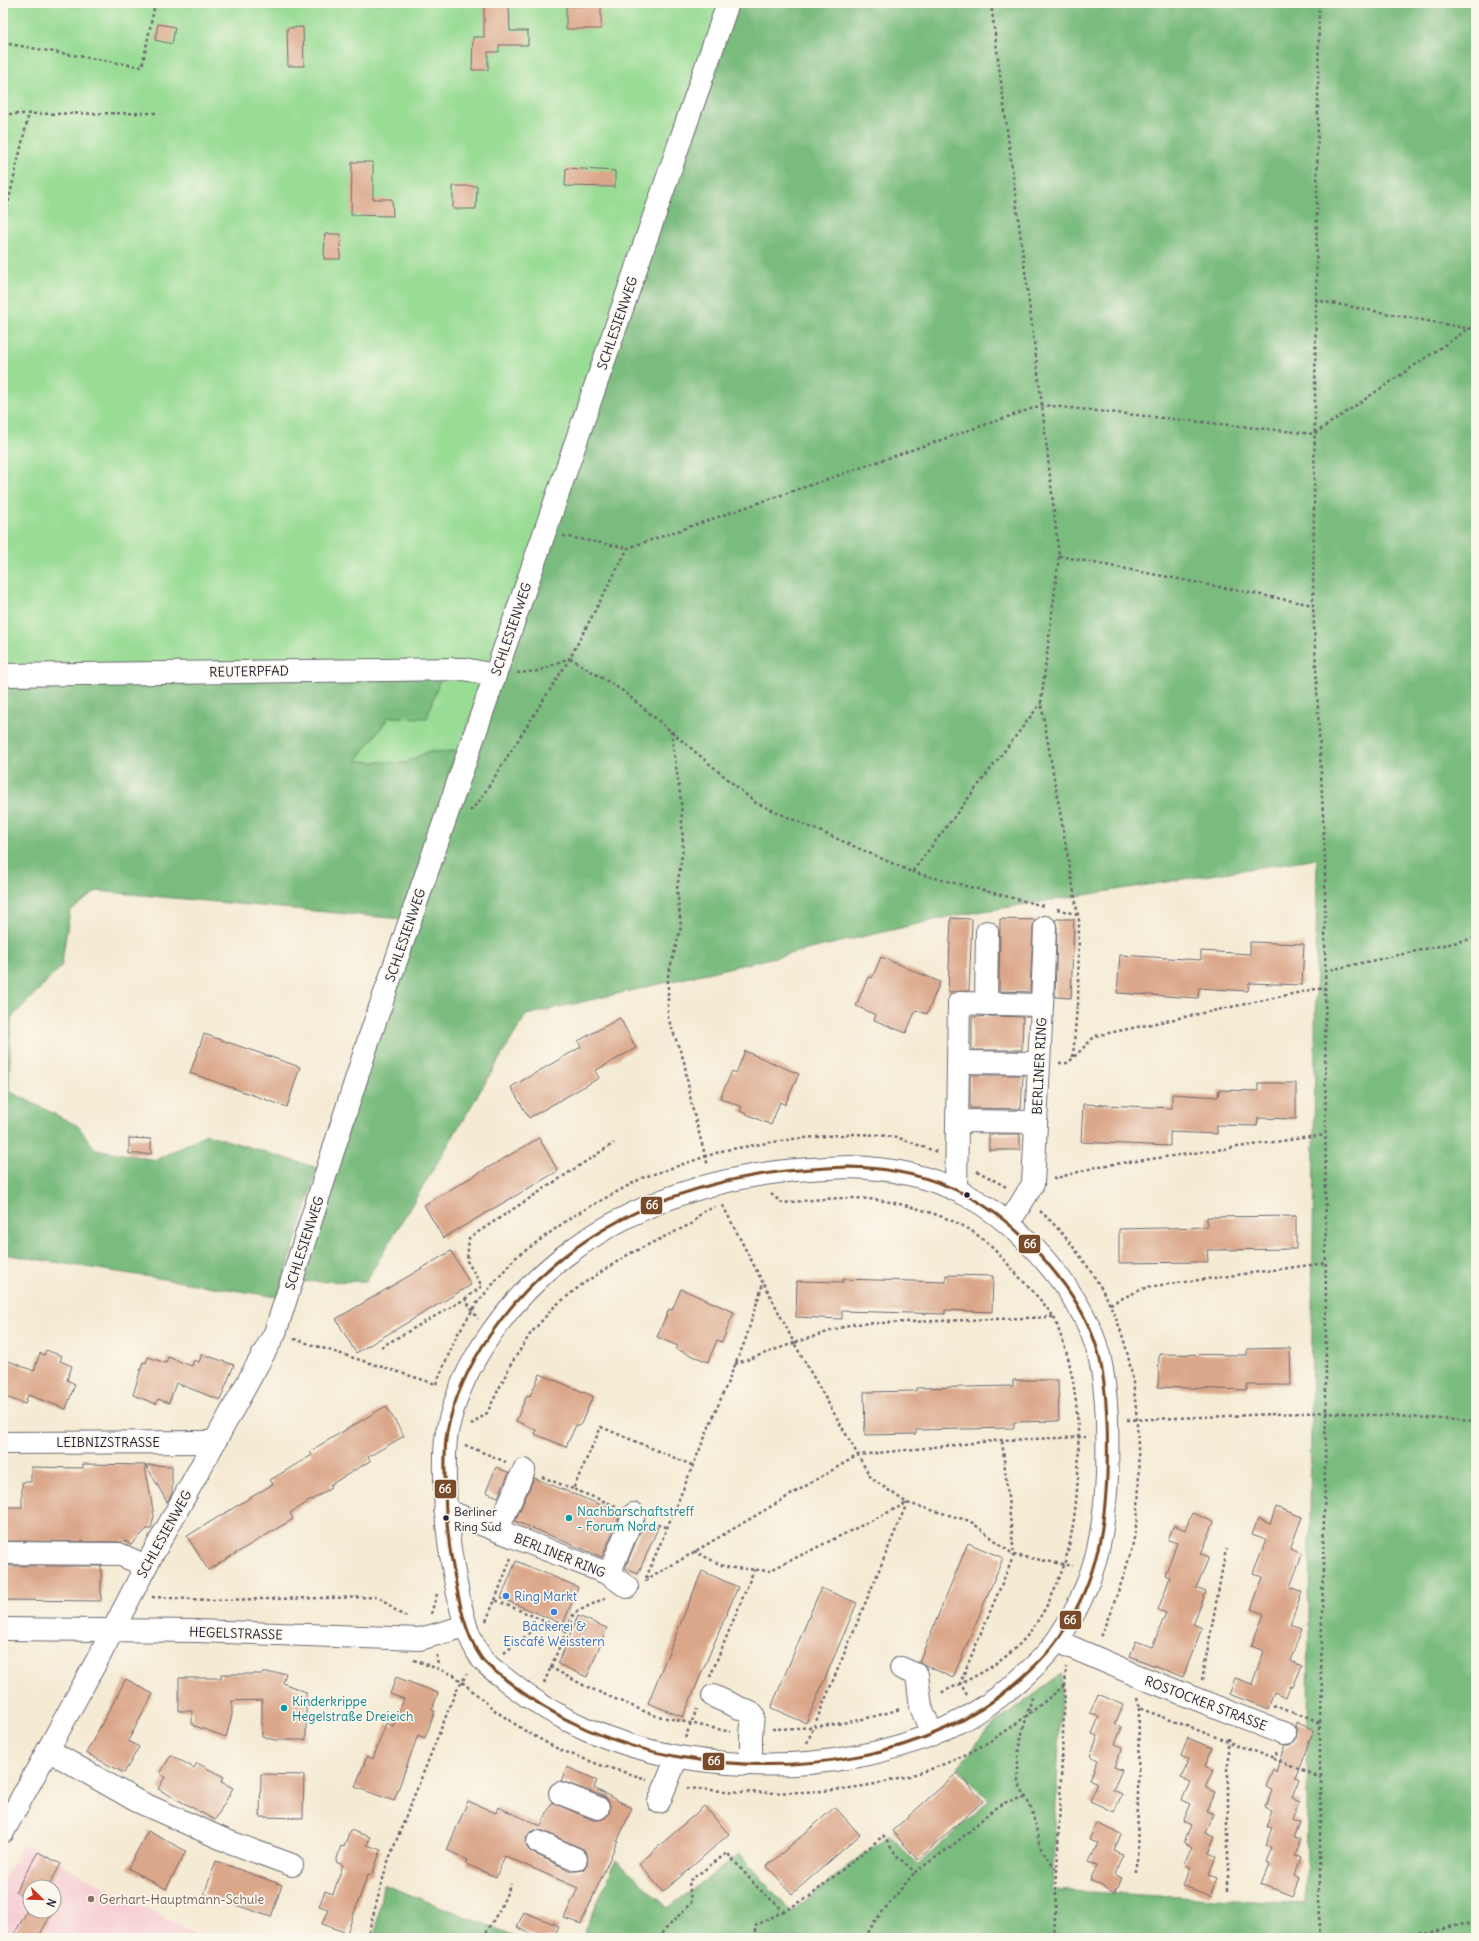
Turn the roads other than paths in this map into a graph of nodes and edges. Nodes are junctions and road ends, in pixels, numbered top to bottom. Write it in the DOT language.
graph roads {
  1 [pos="728,3"];
  2 [pos="3,675"];
  3 [pos="495,675"];
  4 [pos="1049,914"];
  5 [pos="987,932"];
  6 [pos="986,1004"];
  7 [pos="1042,1005"];
  8 [pos="958,1062"];
  9 [pos="1039,1063"];
  10 [pos="957,1121"];
  11 [pos="1036,1122"];
  12 [pos="956,1190"];
  13 [pos="1009,1223"];
  14 [pos="214,1442"];
  15 [pos="3,1443"];
  16 [pos="524,1470"];
  17 [pos="445,1510"];
  18 [pos="634,1514"];
  19 [pos="498,1529"];
  20 [pos="3,1552"];
  21 [pos="146,1566"];
  22 [pos="609,1574"];
  23 [pos="636,1584"];
  24 [pos="466,1626"];
  25 [pos="3,1629"];
  26 [pos="113,1629"];
  27 [pos="1057,1641"];
  28 [pos="902,1668"];
  29 [pos="706,1695"];
  30 [pos="932,1734"];
  31 [pos="1285,1734"];
  32 [pos="48,1750"];
  33 [pos="677,1757"];
  34 [pos="751,1764"];
  35 [pos="560,1793"];
  36 [pos="659,1802"];
  37 [pos="598,1808"];
  38 [pos="3,1832"];
  39 [pos="538,1842"];
  40 [pos="576,1859"];
  41 [pos="292,1865"];
  1 -- 3 [label="street, SCHLESIENWEG"];
  2 -- 3 [label="street, REUTERPFAD"];
  3 -- 14 [label="street, SCHLESIENWEG"];
  4 -- 7 [label="street"];
  5 -- 6 [label="street"];
  6 -- 7 [label="street, BERLINER RING"];
  6 -- 8 [label="street, BERLINER RING"];
  7 -- 9 [label="street, BERLINER RING"];
  8 -- 9 [label="street"];
  8 -- 10 [label="street, BERLINER RING"];
  9 -- 11 [label="street, BERLINER RING"];
  10 -- 11 [label="street"];
  10 -- 12 [label="street, BERLINER RING"];
  11 -- 13 [label="street, BERLINER RING"];
  12 -- 13 [label="street"];
  12 -- 17 [label="street"];
  13 -- 27 [label="street"];
  14 -- 15 [label="street, LEIBNIZSTRASSE"];
  14 -- 21 [label="street, SCHLESIENWEG"];
  16 -- 19 [label="street"];
  17 -- 19 [label="street, BERLINER RING"];
  17 -- 24 [label="street"];
  18 -- 22 [label="street"];
  19 -- 22 [label="street, BERLINER RING"];
  20 -- 21 [label="street"];
  21 -- 26 [label="street, SCHLESIENWEG"];
  22 -- 23 [label="street, BERLINER RING"];
  24 -- 26 [label="street, HEGELSTRASSE"];
  24 -- 33 [label="street"];
  25 -- 26 [label="street, HEGELSTRASSE"];
  26 -- 32 [label="street, SCHLESIENWEG"];
  27 -- 30 [label="street"];
  27 -- 31 [label="street, ROSTOCKER STRASSE"];
  28 -- 30 [label="street"];
  29 -- 34 [label="street"];
  30 -- 34 [label="street"];
  32 -- 38 [label="street, SCHLESIENWEG"];
  32 -- 41 [label="street"];
  33 -- 34 [label="street"];
  33 -- 36 [label="street"];
  35 -- 37 [label="street"];
  39 -- 40 [label="street"];
}
